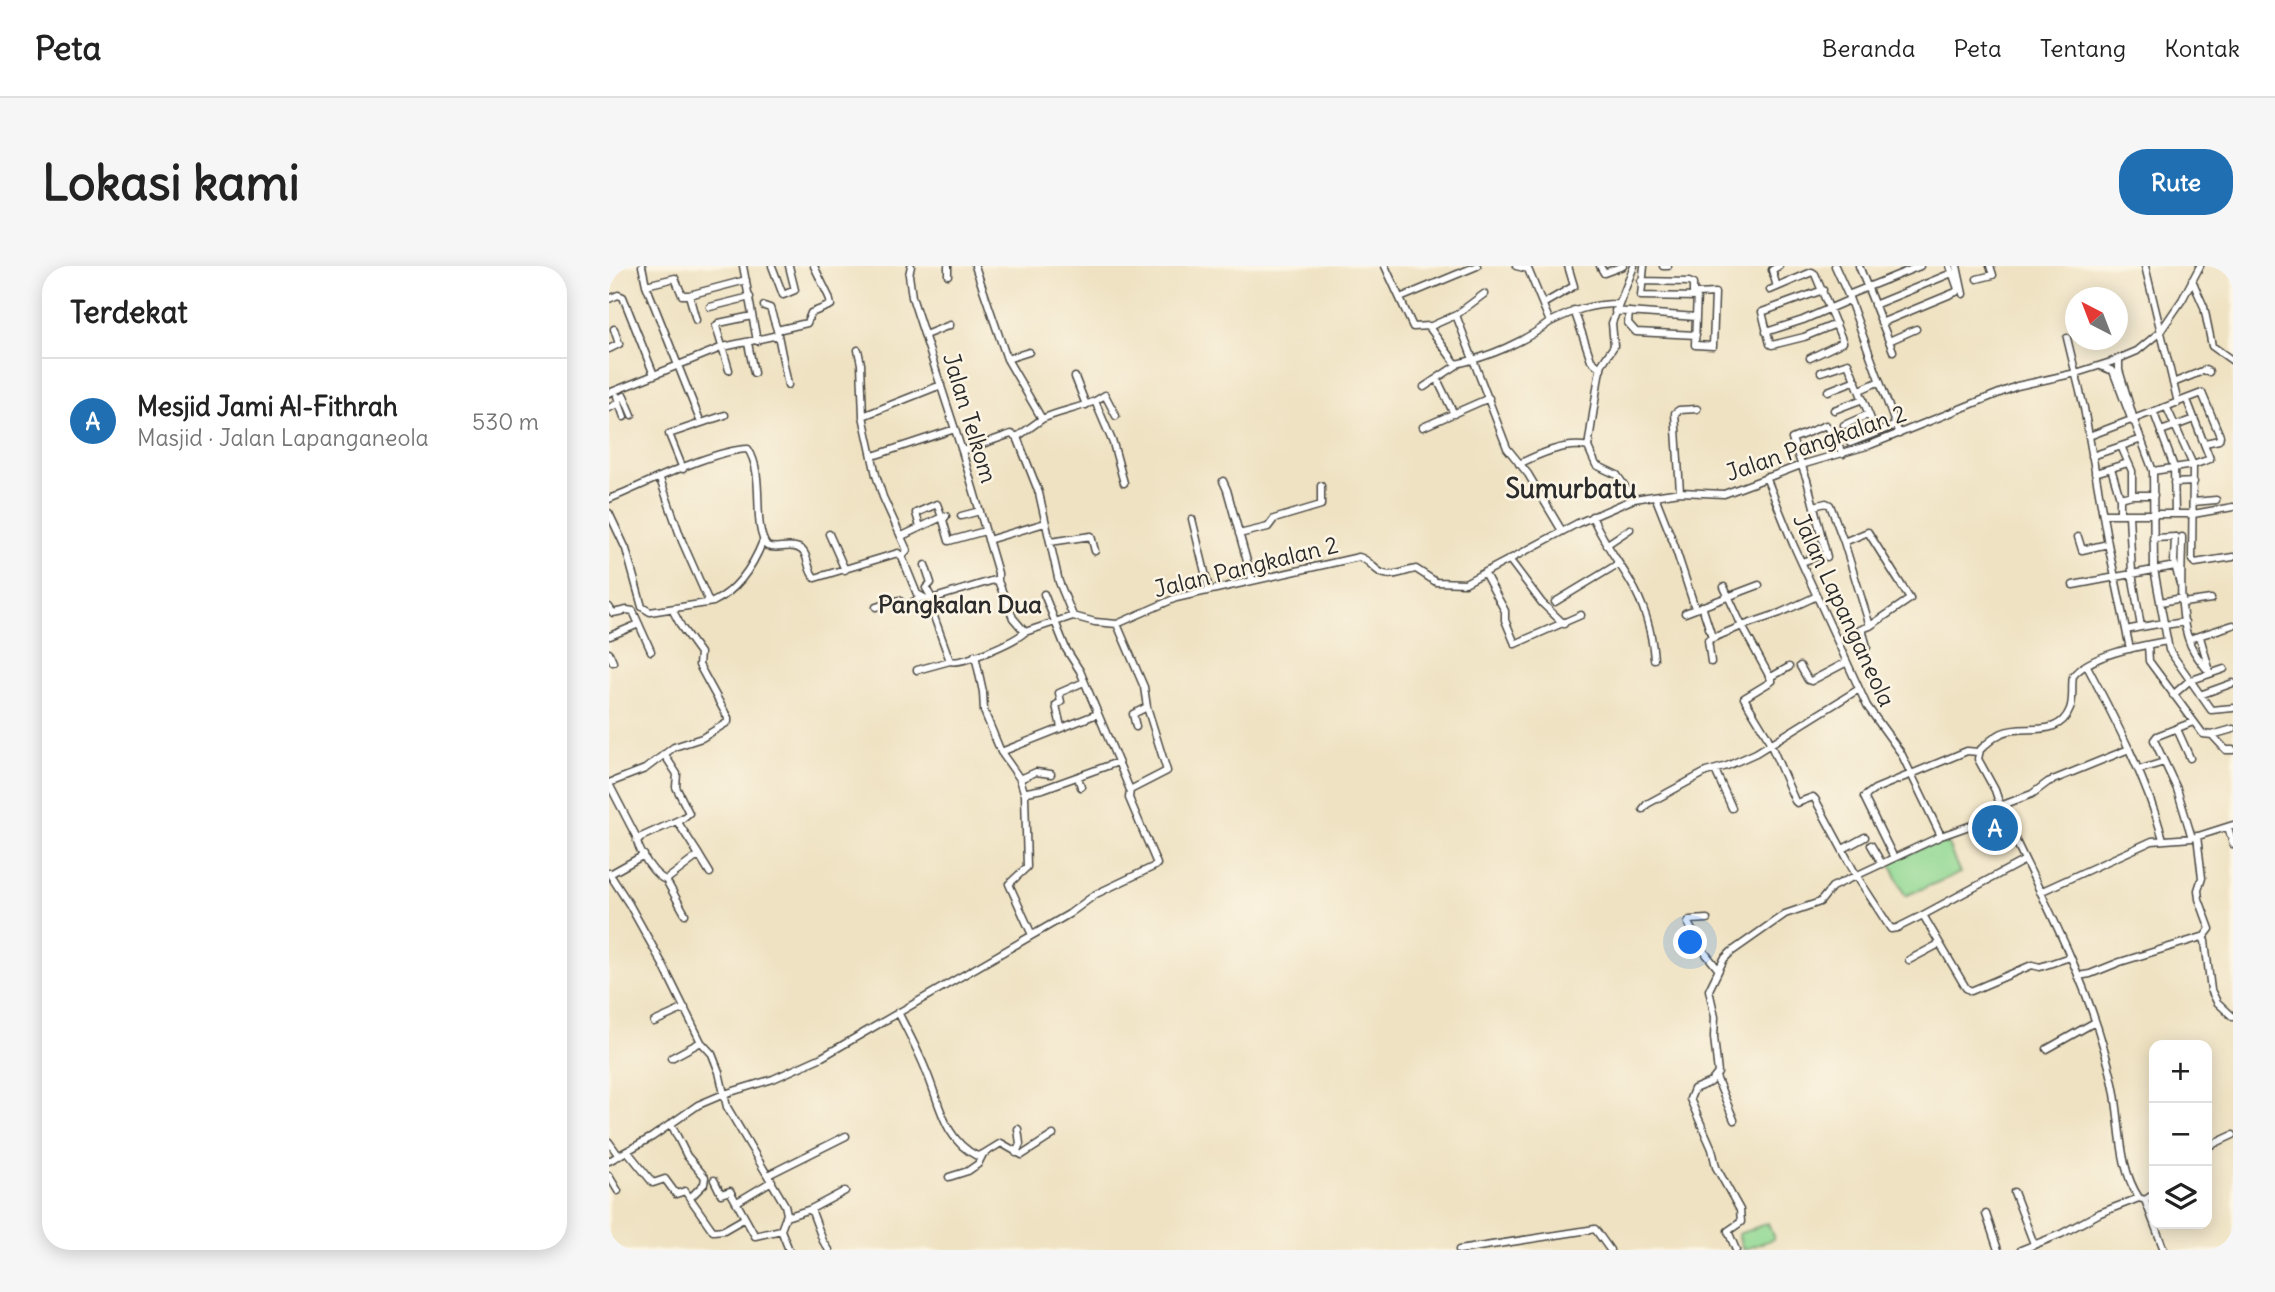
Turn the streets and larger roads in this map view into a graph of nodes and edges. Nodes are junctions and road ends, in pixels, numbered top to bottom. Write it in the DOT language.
graph roads {
  1 [pos="642,266"];
  2 [pos="743,266"];
  3 [pos="772,266"];
  4 [pos="789,266"];
  5 [pos="814,266"];
  6 [pos="911,266"];
  7 [pos="948,266"];
  8 [pos="975,266"];
  9 [pos="1385,266"];
  10 [pos="1477,266"];
  11 [pos="1516,266"];
  12 [pos="1568,266"];
  13 [pos="1600,266"];
  14 [pos="1623,266"];
  15 [pos="1634,266"];
  16 [pos="1644,266"];
  17 [pos="1835,266"];
  18 [pos="1860,266"];
  19 [pos="1913,266"];
  20 [pos="1920,266"];
  21 [pos="1958,266"];
  22 [pos="1990,266"];
  23 [pos="2145,266"];
  24 [pos="2200,266"];
  25 [pos="1530,267"];
  26 [pos="1775,267"];
  27 [pos="1951,270"];
  28 [pos="948,275"];
  29 [pos="1898,275"];
  30 [pos="1977,279"];
  31 [pos="746,280"];
  32 [pos="2192,280"];
  33 [pos="1641,281"];
  34 [pos="646,285"];
  35 [pos="1867,287"];
  36 [pos="1823,290"];
  37 [pos="1484,294"];
  38 [pos="689,295"];
  39 [pos="1962,295"];
  40 [pos="750,297"];
  41 [pos="1662,297"];
  42 [pos="1695,297"];
  43 [pos="1400,298"];
  44 [pos="1848,298"];
  45 [pos="609,299"];
  46 [pos="1543,304"];
  47 [pos="1874,305"];
  48 [pos="764,306"];
  49 [pos="710,307"];
  50 [pos="1617,308"];
  51 [pos="1830,309"];
  52 [pos="1574,310"];
  53 [pos="1629,312"];
  54 [pos="1456,315"];
  55 [pos="1662,315"];
  56 [pos="752,316"];
  57 [pos="1696,317"];
  58 [pos="696,320"];
  59 [pos="1550,322"];
  60 [pos="1881,323"];
  61 [pos="1836,324"];
  62 [pos="950,325"];
  63 [pos="1429,326"];
  64 [pos="614,329"];
  65 [pos="1916,329"];
  66 [pos="1766,332"];
  67 [pos="2161,332"];
  68 [pos="778,333"];
  69 [pos="925,335"];
  70 [pos="1696,335"];
  71 [pos="757,341"];
  72 [pos="1889,341"];
  73 [pos="748,342"];
  74 [pos="723,347"];
  75 [pos="609,349"];
  76 [pos="857,350"];
  77 [pos="2070,350"];
  78 [pos="1893,351"];
  79 [pos="1029,352"];
  80 [pos="1810,358"];
  81 [pos="1007,359"];
  82 [pos="2119,359"];
  83 [pos="1473,360"];
  84 [pos="2233,361"];
  85 [pos="1458,364"];
  86 [pos="678,365"];
  87 [pos="2098,365"];
  88 [pos="1601,369"];
  89 [pos="729,370"];
  90 [pos="1821,372"];
  91 [pos="2116,372"];
  92 [pos="2209,372"];
  93 [pos="754,373"];
  94 [pos="2076,373"];
  95 [pos="654,375"];
  96 [pos="1075,377"];
  97 [pos="1437,379"];
  98 [pos="1856,380"];
  99 [pos="1880,382"];
  100 [pos="2173,383"];
  101 [pos="788,385"];
  102 [pos="941,385"];
  103 [pos="1424,387"];
  104 [pos="1860,390"];
  105 [pos="1828,391"];
  106 [pos="612,392"];
  107 [pos="1489,398"];
  108 [pos="1863,399"];
  109 [pos="2187,400"];
  110 [pos="618,401"];
  111 [pos="1095,401"];
  112 [pos="2178,403"];
  113 [pos="1086,405"];
  114 [pos="609,408"];
  115 [pos="2167,408"];
  116 [pos="1697,409"];
  117 [pos="1834,410"];
  118 [pos="2154,413"];
  119 [pos="1454,414"];
  120 [pos="632,415"];
  121 [pos="725,415"];
  122 [pos="863,416"];
  123 [pos="1116,416"];
  124 [pos="624,417"];
  125 [pos="1042,419"];
  126 [pos="2194,419"];
  127 [pos="2134,421"];
  128 [pos="701,423"];
  129 [pos="1844,425"];
  130 [pos="1896,425"];
  131 [pos="2177,425"];
  132 [pos="1423,427"];
  133 [pos="955,429"];
  134 [pos="2161,431"];
  135 [pos="1899,434"];
  136 [pos="2089,436"];
  137 [pos="1017,437"];
  138 [pos="2142,439"];
  139 [pos="1850,443"];
  140 [pos="2205,443"];
  141 [pos="2121,446"];
  142 [pos="1588,447"];
  143 [pos="962,451"];
  144 [pos="1843,454"];
  145 [pos="2092,456"];
  146 [pos="873,457"];
  147 [pos="2129,463"];
  148 [pos="1519,464"];
  149 [pos="1801,465"];
  150 [pos="2193,465"];
  151 [pos="2174,467"];
  152 [pos="2111,468"];
  153 [pos="683,469"];
  154 [pos="2153,471"];
  155 [pos="2095,473"];
  156 [pos="1766,477"];
  157 [pos="660,479"];
  158 [pos="1223,481"];
  159 [pos="2194,482"];
  160 [pos="1124,483"];
  161 [pos="2174,483"];
  162 [pos="1321,486"];
  163 [pos="1680,492"];
  164 [pos="2132,495"];
  165 [pos="2154,495"];
  166 [pos="1655,496"];
  167 [pos="938,497"];
  168 [pos="2120,498"];
  169 [pos="609,499"];
  170 [pos="1635,499"];
  171 [pos="2216,500"];
  172 [pos="2193,502"];
  173 [pos="1814,506"];
  174 [pos="2233,507"];
  175 [pos="980,511"];
  176 [pos="609,513"];
  177 [pos="2103,514"];
  178 [pos="2120,514"];
  179 [pos="2175,514"];
  180 [pos="2193,514"];
  181 [pos="2129,515"];
  182 [pos="2153,515"];
  183 [pos="961,516"];
  184 [pos="1592,516"];
  185 [pos="1192,519"];
  186 [pos="1045,523"];
  187 [pos="920,527"];
  188 [pos="1630,529"];
  189 [pos="985,531"];
  190 [pos="1562,531"];
  191 [pos="829,534"];
  192 [pos="1239,534"];
  193 [pos="902,536"];
  194 [pos="2077,537"];
  195 [pos="2153,537"];
  196 [pos="2178,537"];
  197 [pos="2192,537"];
  198 [pos="988,540"];
  199 [pos="763,541"];
  200 [pos="1050,542"];
  201 [pos="1844,542"];
  202 [pos="2108,544"];
  203 [pos="1606,545"];
  204 [pos="1095,551"];
  205 [pos="902,557"];
  206 [pos="2233,557"];
  207 [pos="1509,559"];
  208 [pos="1802,562"];
  209 [pos="1618,564"];
  210 [pos="925,565"];
  211 [pos="2175,566"];
  212 [pos="2154,569"];
  213 [pos="845,570"];
  214 [pos="2132,573"];
  215 [pos="1485,574"];
  216 [pos="2115,576"];
  217 [pos="1252,579"];
  218 [pos="998,581"];
  219 [pos="1759,585"];
  220 [pos="2073,585"];
  221 [pos="1724,587"];
  222 [pos="1209,589"];
  223 [pos="2181,589"];
  224 [pos="1044,594"];
  225 [pos="1727,595"];
  226 [pos="1817,596"];
  227 [pos="927,599"];
  228 [pos="2211,599"];
  229 [pos="2182,601"];
  230 [pos="709,602"];
  231 [pos="1555,602"];
  232 [pos="2161,602"];
  233 [pos="876,607"];
  234 [pos="1698,607"];
  235 [pos="672,609"];
  236 [pos="610,612"];
  237 [pos="1685,613"];
  238 [pos="1581,615"];
  239 [pos="1073,616"];
  240 [pos="1054,622"];
  241 [pos="2185,622"];
  242 [pos="639,624"];
  243 [pos="1117,624"];
  244 [pos="1564,624"];
  245 [pos="2164,624"];
  246 [pos="2233,625"];
  247 [pos="1742,626"];
  248 [pos="1870,626"];
  249 [pos="609,627"];
  250 [pos="2141,627"];
  251 [pos="1862,629"];
  252 [pos="2126,630"];
  253 [pos="1025,632"];
  254 [pos="609,636"];
  255 [pos="1712,637"];
  256 [pos="2200,637"];
  257 [pos="2189,639"];
  258 [pos="1837,640"];
  259 [pos="2167,642"];
  260 [pos="2148,645"];
  261 [pos="1867,647"];
  262 [pos="2130,649"];
  263 [pos="650,651"];
  264 [pos="609,653"];
  265 [pos="975,655"];
  266 [pos="1654,659"];
  267 [pos="950,661"];
  268 [pos="613,662"];
  269 [pos="1711,662"];
  270 [pos="1847,662"];
  271 [pos="1801,666"];
  272 [pos="2087,666"];
  273 [pos="1789,667"];
  274 [pos="2224,669"];
  275 [pos="917,670"];
  276 [pos="2210,673"];
  277 [pos="1771,677"];
  278 [pos="2189,681"];
  279 [pos="1084,682"];
  280 [pos="2233,683"];
  281 [pos="1859,689"];
  282 [pos="2172,695"];
  283 [pos="2200,695"];
  284 [pos="1147,707"];
  285 [pos="2233,708"];
  286 [pos="1097,714"];
  287 [pos="2193,722"];
  288 [pos="1061,727"];
  289 [pos="1136,727"];
  290 [pos="2177,729"];
  291 [pos="2233,729"];
  292 [pos="2212,736"];
  293 [pos="1770,744"];
  294 [pos="2129,749"];
  295 [pos="2233,750"];
  296 [pos="1001,751"];
  297 [pos="1978,752"];
  298 [pos="664,754"];
  299 [pos="2190,758"];
  300 [pos="1118,762"];
  301 [pos="2164,762"];
  302 [pos="1715,770"];
  303 [pos="2138,770"];
  304 [pos="1051,774"];
  305 [pos="1912,775"];
  306 [pos="1078,777"];
  307 [pos="1020,779"];
  308 [pos="609,783"];
  309 [pos="1081,787"];
  310 [pos="1130,790"];
  311 [pos="1027,792"];
  312 [pos="2000,806"];
  313 [pos="1643,808"];
  314 [pos="1732,808"];
  315 [pos="2003,814"];
  316 [pos="677,821"];
  317 [pos="2230,826"];
  318 [pos="1941,836"];
  319 [pos="1865,837"];
  320 [pos="2194,837"];
  321 [pos="2163,839"];
  322 [pos="638,840"];
  323 [pos="2233,844"];
  324 [pos="1871,845"];
  325 [pos="1843,849"];
  326 [pos="644,855"];
  327 [pos="699,855"];
  328 [pos="1893,858"];
  329 [pos="2025,860"];
  330 [pos="1882,864"];
  331 [pos="711,873"];
  332 [pos="609,874"];
  333 [pos="1856,876"];
  334 [pos="666,880"];
  335 [pos="2040,892"];
  336 [pos="685,914"];
  337 [pos="1923,915"];
  338 [pos="1707,919"];
  339 [pos="1033,935"];
  340 [pos="2203,938"];
  341 [pos="1939,944"];
  342 [pos="2070,957"];
  343 [pos="1909,960"];
  344 [pos="1718,969"];
  345 [pos="2078,976"];
  346 [pos="685,1008"];
  347 [pos="898,1013"];
  348 [pos="2233,1017"];
  349 [pos="654,1022"];
  350 [pos="2095,1022"];
  351 [pos="701,1042"];
  352 [pos="2047,1049"];
  353 [pos="671,1058"];
  354 [pos="1716,1077"];
  355 [pos="724,1094"];
  356 [pos="1734,1120"];
  357 [pos="671,1124"];
  358 [pos="1018,1129"];
  359 [pos="2233,1135"];
  360 [pos="846,1136"];
  361 [pos="1051,1136"];
  362 [pos="609,1142"];
  363 [pos="2212,1145"];
  364 [pos="628,1152"];
  365 [pos="1016,1153"];
  366 [pos="983,1154"];
  367 [pos="619,1156"];
  368 [pos="609,1161"];
  369 [pos="609,1176"];
  370 [pos="949,1177"];
  371 [pos="770,1178"];
  372 [pos="714,1180"];
  373 [pos="618,1191"];
  374 [pos="845,1191"];
  375 [pos="2014,1192"];
  376 [pos="2149,1196"];
  377 [pos="690,1198"];
  378 [pos="2142,1199"];
  379 [pos="737,1202"];
  380 [pos="811,1209"];
  381 [pos="1986,1214"];
  382 [pos="786,1217"];
  383 [pos="745,1218"];
  384 [pos="781,1230"];
  385 [pos="2035,1243"];
  386 [pos="789,1250"];
  387 [pos="829,1250"];
  388 [pos="1459,1250"];
  389 [pos="1610,1250"];
  390 [pos="1736,1250"];
  391 [pos="1999,1250"];
  392 [pos="2021,1250"];
  393 [pos="2040,1250"];
  394 [pos="2164,1250"];
  1 -- 34 [label="street"];
  2 -- 31 [label="street"];
  3 -- 4 [label="street"];
  5 -- 68 [label="street"];
  6 -- 69 [label="street, Jalan Telkom"];
  7 -- 28 [label="street"];
  8 -- 81 [label="street"];
  9 -- 43 [label="street"];
  10 -- 43 [label="street"];
  11 -- 25 [label="street"];
  12 -- 46 [label="street"];
  13 -- 14 [label="street"];
  15 -- 50 [label="street"];
  16 -- 33 [label="street"];
  17 -- 44 [label="street"];
  18 -- 35 [label="street"];
  19 -- 29 [label="street"];
  20 -- 29 [label="street"];
  21 -- 39 [label="street"];
  22 -- 30 [label="street"];
  23 -- 67 [label="street"];
  24 -- 32 [label="street, Jalan Pangkalan 2"];
  25 -- 46 [label="street"];
  26 -- 36 [label="street"];
  27 -- 47 [label="street"];
  27 -- 60 [label="street"];
  29 -- 35 [label="street"];
  31 -- 38 [label="street"];
  31 -- 40 [label="street"];
  32 -- 67 [label="street, Jalan Pangkalan 2"];
  32 -- 84 [label="street"];
  33 -- 41 [label="street"];
  33 -- 42 [label="street"];
  34 -- 38 [label="street"];
  34 -- 86 [label="street"];
  35 -- 44 [label="street"];
  35 -- 47 [label="street"];
  36 -- 51 [label="street"];
  36 -- 66 [label="street"];
  37 -- 54 [label="street"];
  38 -- 58 [label="street"];
  40 -- 49 [label="street"];
  40 -- 56 [label="street"];
  41 -- 42 [label="street"];
  41 -- 55 [label="street"];
  42 -- 57 [label="street"];
  42 -- 70 [label="street"];
  43 -- 63 [label="street"];
  44 -- 51 [label="street"];
  44 -- 99 [label="street"];
  45 -- 95 [label="street"];
  46 -- 59 [label="street"];
  47 -- 60 [label="street"];
  48 -- 68 [label="street"];
  50 -- 52 [label="street"];
  50 -- 53 [label="street"];
  50 -- 88 [label="street"];
  51 -- 61 [label="street"];
  51 -- 66 [label="street"];
  52 -- 59 [label="street"];
  52 -- 88 [label="street"];
  53 -- 55 [label="street"];
  53 -- 70 [label="street"];
  54 -- 63 [label="street"];
  54 -- 83 [label="street"];
  55 -- 57 [label="street"];
  56 -- 71 [label="street"];
  56 -- 74 [label="street"];
  57 -- 70 [label="street"];
  59 -- 83 [label="street"];
  60 -- 72 [label="street"];
  61 -- 66 [label="street"];
  61 -- 80 [label="street"];
  62 -- 69 [label="street"];
  63 -- 85 [label="street"];
  64 -- 75 [label="street"];
  65 -- 72 [label="street"];
  67 -- 82 [label="street, Jalan Pangkalan 2"];
  67 -- 100 [label="street"];
  68 -- 71 [label="street"];
  68 -- 101 [label="street"];
  69 -- 102 [label="street, Jalan Telkom"];
  71 -- 73 [label="street"];
  72 -- 78 [label="street"];
  73 -- 74 [label="street"];
  73 -- 93 [label="street"];
  74 -- 86 [label="street"];
  74 -- 89 [label="street"];
  76 -- 122 [label="street"];
  77 -- 94 [label="street"];
  79 -- 81 [label="street"];
  81 -- 125 [label="street"];
  82 -- 87 [label="street, Jalan Pangkalan 2"];
  82 -- 91 [label="street"];
  83 -- 85 [label="street"];
  83 -- 107 [label="street"];
  85 -- 97 [label="street"];
  86 -- 95 [label="street"];
  86 -- 128 [label="street"];
  87 -- 91 [label="street"];
  87 -- 94 [label="street, Jalan Pangkalan 2"];
  88 -- 142 [label="street"];
  90 -- 98 [label="street"];
  91 -- 127 [label="street"];
  92 -- 100 [label="street"];
  94 -- 135 [label="street, Jalan Pangkalan 2"];
  94 -- 136 [label="street"];
  95 -- 106 [label="street"];
  96 -- 113 [label="street"];
  97 -- 103 [label="street"];
  97 -- 119 [label="street"];
  98 -- 104 [label="street"];
  98 -- 105 [label="street"];
  99 -- 104 [label="street"];
  99 -- 130 [label="street"];
  100 -- 112 [label="street"];
  102 -- 122 [label="street"];
  102 -- 133 [label="street, Jalan Telkom"];
  104 -- 108 [label="street"];
  106 -- 110 [label="street"];
  107 -- 119 [label="street"];
  107 -- 148 [label="street"];
  108 -- 117 [label="street"];
  108 -- 129 [label="street"];
  109 -- 112 [label="street"];
  109 -- 126 [label="street"];
  109 -- 140 [label="street"];
  110 -- 114 [label="street"];
  110 -- 120 [label="street"];
  110 -- 124 [label="street"];
  111 -- 113 [label="street"];
  111 -- 123 [label="street"];
  111 -- 160 [label="street"];
  112 -- 115 [label="street"];
  113 -- 125 [label="street"];
  115 -- 118 [label="street"];
  115 -- 131 [label="street"];
  116 -- 163 [label="street"];
  118 -- 127 [label="street"];
  118 -- 134 [label="street"];
  119 -- 132 [label="street"];
  121 -- 128 [label="street"];
  122 -- 146 [label="street"];
  125 -- 137 [label="street"];
  126 -- 131 [label="street"];
  126 -- 140 [label="street"];
  127 -- 136 [label="street"];
  127 -- 138 [label="street"];
  128 -- 153 [label="street"];
  130 -- 135 [label="street"];
  130 -- 139 [label="street"];
  131 -- 134 [label="street"];
  131 -- 150 [label="street"];
  133 -- 143 [label="street, Jalan Telkom"];
  133 -- 146 [label="street"];
  134 -- 151 [label="street"];
  135 -- 144 [label="street, Jalan Pangkalan 2"];
  136 -- 145 [label="street"];
  137 -- 143 [label="street"];
  137 -- 186 [label="street"];
  138 -- 141 [label="street"];
  138 -- 154 [label="street"];
  140 -- 150 [label="street"];
  141 -- 145 [label="street"];
  141 -- 147 [label="street"];
  142 -- 148 [label="street"];
  142 -- 170 [label="street"];
  143 -- 175 [label="street, Jalan Telkom"];
  144 -- 149 [label="street, Jalan Pangkalan 2"];
  144 -- 149 [label="street"];
  145 -- 155 [label="street"];
  146 -- 193 [label="street"];
  147 -- 152 [label="street"];
  147 -- 164 [label="street"];
  148 -- 190 [label="street"];
  149 -- 156 [label="street, Jalan Pangkalan 2"];
  149 -- 173 [label="street"];
  150 -- 151 [label="street"];
  150 -- 159 [label="street"];
  151 -- 154 [label="street"];
  151 -- 161 [label="street"];
  152 -- 155 [label="street"];
  152 -- 168 [label="street"];
  153 -- 157 [label="street"];
  153 -- 199 [label="street"];
  154 -- 165 [label="street"];
  155 -- 177 [label="street"];
  156 -- 163 [label="street, Jalan Pangkalan 2"];
  156 -- 208 [label="street, Jalan Lapanganeola"];
  157 -- 169 [label="street"];
  157 -- 230 [label="street"];
  158 -- 192 [label="street"];
  159 -- 161 [label="street"];
  159 -- 172 [label="street"];
  161 -- 179 [label="street"];
  162 -- 192 [label="street"];
  163 -- 166 [label="street, Jalan Pangkalan 2"];
  164 -- 165 [label="street"];
  164 -- 168 [label="street"];
  165 -- 182 [label="street"];
  166 -- 170 [label="street, Jalan Pangkalan 2"];
  166 -- 234 [label="street"];
  167 -- 189 [label="street"];
  168 -- 178 [label="street"];
  170 -- 184 [label="street, Jalan Pangkalan 2"];
  171 -- 172 [label="street"];
  172 -- 180 [label="street"];
  173 -- 201 [label="street"];
  173 -- 208 [label="street"];
  174 -- 180 [label="street"];
  175 -- 183 [label="street"];
  175 -- 189 [label="street, Jalan Telkom"];
  176 -- 235 [label="street"];
  177 -- 178 [label="street"];
  177 -- 202 [label="street"];
  178 -- 181 [label="street"];
  179 -- 180 [label="street"];
  179 -- 182 [label="street"];
  180 -- 197 [label="street"];
  181 -- 182 [label="street"];
  181 -- 214 [label="street"];
  182 -- 195 [label="street"];
  184 -- 190 [label="street, Jalan Pangkalan 2"];
  184 -- 203 [label="street"];
  185 -- 222 [label="street"];
  186 -- 198 [label="street"];
  186 -- 200 [label="street"];
  187 -- 187 [label="street"];
  187 -- 193 [label="street"];
  188 -- 203 [label="street"];
  189 -- 198 [label="street, Jalan Telkom"];
  190 -- 207 [label="street, Jalan Pangkalan 2"];
  191 -- 213 [label="street"];
  192 -- 217 [label="street"];
  193 -- 205 [label="street"];
  194 -- 202 [label="street"];
  195 -- 196 [label="street"];
  195 -- 212 [label="street"];
  196 -- 197 [label="street"];
  196 -- 211 [label="street"];
  196 -- 223 [label="street"];
  197 -- 206 [label="street"];
  198 -- 218 [label="street, Jalan Telkom"];
  199 -- 213 [label="street"];
  199 -- 230 [label="street"];
  200 -- 204 [label="street"];
  200 -- 239 [label="street"];
  201 -- 248 [label="street"];
  201 -- 248 [label="street"];
  202 -- 216 [label="street"];
  203 -- 209 [label="street"];
  205 -- 213 [label="street"];
  205 -- 227 [label="street"];
  207 -- 215 [label="street, Jalan Pangkalan 2"];
  207 -- 244 [label="street"];
  208 -- 226 [label="street, Jalan Lapanganeola"];
  209 -- 231 [label="street"];
  209 -- 266 [label="street"];
  210 -- 227 [label="street"];
  211 -- 212 [label="street"];
  211 -- 223 [label="street"];
  212 -- 214 [label="street"];
  212 -- 232 [label="street"];
  214 -- 216 [label="street"];
  214 -- 250 [label="street"];
  215 -- 217 [label="street, Jalan Pangkalan 2"];
  215 -- 244 [label="street"];
  216 -- 220 [label="street"];
  216 -- 252 [label="street"];
  217 -- 222 [label="street, Jalan Pangkalan 2"];
  218 -- 227 [label="street"];
  218 -- 253 [label="street"];
  219 -- 225 [label="street"];
  221 -- 225 [label="street"];
  222 -- 243 [label="street, Jalan Pangkalan 2"];
  223 -- 229 [label="street"];
  224 -- 240 [label="street"];
  225 -- 234 [label="street"];
  225 -- 247 [label="street"];
  226 -- 247 [label="street"];
  226 -- 258 [label="street, Jalan Lapanganeola"];
  227 -- 233 [label="street"];
  227 -- 267 [label="street"];
  228 -- 229 [label="street"];
  229 -- 232 [label="street"];
  229 -- 241 [label="street"];
  230 -- 235 [label="street"];
  232 -- 245 [label="street"];
  234 -- 237 [label="street"];
  234 -- 255 [label="street"];
  235 -- 298 [label="street"];
  236 -- 242 [label="street"];
  238 -- 244 [label="street"];
  239 -- 240 [label="street"];
  239 -- 243 [label="street"];
  240 -- 253 [label="street"];
  240 -- 279 [label="street"];
  241 -- 245 [label="street"];
  241 -- 257 [label="street"];
  242 -- 254 [label="street"];
  242 -- 263 [label="street"];
  243 -- 284 [label="street"];
  245 -- 250 [label="street"];
  245 -- 259 [label="street"];
  246 -- 256 [label="street"];
  247 -- 255 [label="street"];
  247 -- 277 [label="street"];
  248 -- 251 [label="street"];
  249 -- 254 [label="street"];
  250 -- 252 [label="street"];
  251 -- 258 [label="street"];
  251 -- 261 [label="street"];
  252 -- 262 [label="street"];
  253 -- 265 [label="street"];
  255 -- 269 [label="street"];
  256 -- 257 [label="street"];
  256 -- 276 [label="street"];
  257 -- 276 [label="street"];
  258 -- 270 [label="street, Jalan Lapanganeola"];
  259 -- 260 [label="street"];
  259 -- 278 [label="street"];
  260 -- 262 [label="street"];
  260 -- 282 [label="street"];
  262 -- 272 [label="street"];
  264 -- 268 [label="street"];
  265 -- 267 [label="street"];
  265 -- 296 [label="street"];
  267 -- 275 [label="street"];
  270 -- 271 [label="street"];
  270 -- 281 [label="street, Jalan Lapanganeola"];
  272 -- 294 [label="street"];
  272 -- 297 [label="street"];
  273 -- 277 [label="street"];
  274 -- 276 [label="street"];
  276 -- 278 [label="street"];
  277 -- 293 [label="street"];
  278 -- 282 [label="street"];
  278 -- 283 [label="street"];
  279 -- 286 [label="street"];
  279 -- 288 [label="street"];
  280 -- 283 [label="street"];
  281 -- 293 [label="street"];
  281 -- 305 [label="street, Jalan Lapanganeola"];
  282 -- 287 [label="street"];
  283 -- 285 [label="street"];
  284 -- 289 [label="street"];
  284 -- 310 [label="street"];
  286 -- 288 [label="street"];
  286 -- 300 [label="street"];
  287 -- 290 [label="street"];
  287 -- 292 [label="street"];
  288 -- 296 [label="street"];
  290 -- 299 [label="street"];
  290 -- 301 [label="street"];
  291 -- 292 [label="street"];
  292 -- 295 [label="street"];
  293 -- 302 [label="street"];
  293 -- 325 [label="street"];
  294 -- 303 [label="street"];
  294 -- 312 [label="street"];
  296 -- 307 [label="street"];
  297 -- 305 [label="street"];
  297 -- 312 [label="street"];
  298 -- 308 [label="street"];
  298 -- 316 [label="street"];
  300 -- 306 [label="street"];
  300 -- 310 [label="street"];
  301 -- 303 [label="street"];
  301 -- 320 [label="street"];
  302 -- 313 [label="street"];
  302 -- 314 [label="street"];
  303 -- 321 [label="street"];
  304 -- 307 [label="street"];
  305 -- 318 [label="street, Jalan Lapanganeola"];
  305 -- 328 [label="street"];
  306 -- 309 [label="street"];
  306 -- 311 [label="street"];
  307 -- 339 [label="street"];
  308 -- 322 [label="street"];
  310 -- 339 [label="street"];
  312 -- 315 [label="street"];
  315 -- 318 [label="street"];
  315 -- 329 [label="street"];
  316 -- 322 [label="street"];
  316 -- 327 [label="street"];
  317 -- 320 [label="street"];
  317 -- 323 [label="street"];
  318 -- 328 [label="street"];
  319 -- 325 [label="street"];
  320 -- 321 [label="street"];
  320 -- 340 [label="street"];
  321 -- 335 [label="street"];
  322 -- 326 [label="street"];
  324 -- 330 [label="street"];
  325 -- 333 [label="street"];
  326 -- 332 [label="street"];
  326 -- 334 [label="street"];
  327 -- 331 [label="street"];
  327 -- 334 [label="street"];
  328 -- 330 [label="street"];
  329 -- 335 [label="street"];
  329 -- 337 [label="street"];
  330 -- 333 [label="street"];
  332 -- 346 [label="street"];
  333 -- 337 [label="street"];
  333 -- 344 [label="street"];
  334 -- 336 [label="street"];
  335 -- 342 [label="street"];
  337 -- 341 [label="street"];
  338 -- 344 [label="street"];
  339 -- 347 [label="street"];
  340 -- 345 [label="street"];
  340 -- 348 [label="street"];
  341 -- 342 [label="street"];
  341 -- 343 [label="street"];
  342 -- 345 [label="street"];
  344 -- 354 [label="street"];
  345 -- 350 [label="street"];
  346 -- 349 [label="street"];
  346 -- 351 [label="street"];
  347 -- 355 [label="street"];
  347 -- 366 [label="street"];
  350 -- 352 [label="street"];
  350 -- 378 [label="street"];
  351 -- 353 [label="street"];
  351 -- 355 [label="street"];
  354 -- 356 [label="street"];
  354 -- 390 [label="street"];
  355 -- 357 [label="street"];
  355 -- 371 [label="street"];
  357 -- 364 [label="street"];
  357 -- 377 [label="street"];
  358 -- 365 [label="street"];
  359 -- 363 [label="street"];
  360 -- 371 [label="street"];
  361 -- 365 [label="street"];
  362 -- 367 [label="street"];
  364 -- 367 [label="street"];
  364 -- 377 [label="street"];
  365 -- 366 [label="street"];
  366 -- 370 [label="street"];
  367 -- 368 [label="street"];
  369 -- 373 [label="street"];
  371 -- 379 [label="street"];
  371 -- 382 [label="street"];
  372 -- 379 [label="street"];
  374 -- 380 [label="street"];
  375 -- 385 [label="street"];
  376 -- 378 [label="street"];
  377 -- 383 [label="street"];
  378 -- 385 [label="street"];
  378 -- 394 [label="street"];
  379 -- 383 [label="street"];
  380 -- 382 [label="street"];
  380 -- 387 [label="street"];
  381 -- 391 [label="street"];
  382 -- 384 [label="street"];
  383 -- 384 [label="street"];
  384 -- 386 [label="street"];
  385 -- 392 [label="street"];
  385 -- 393 [label="street"];
  388 -- 389 [label="street"];
}
